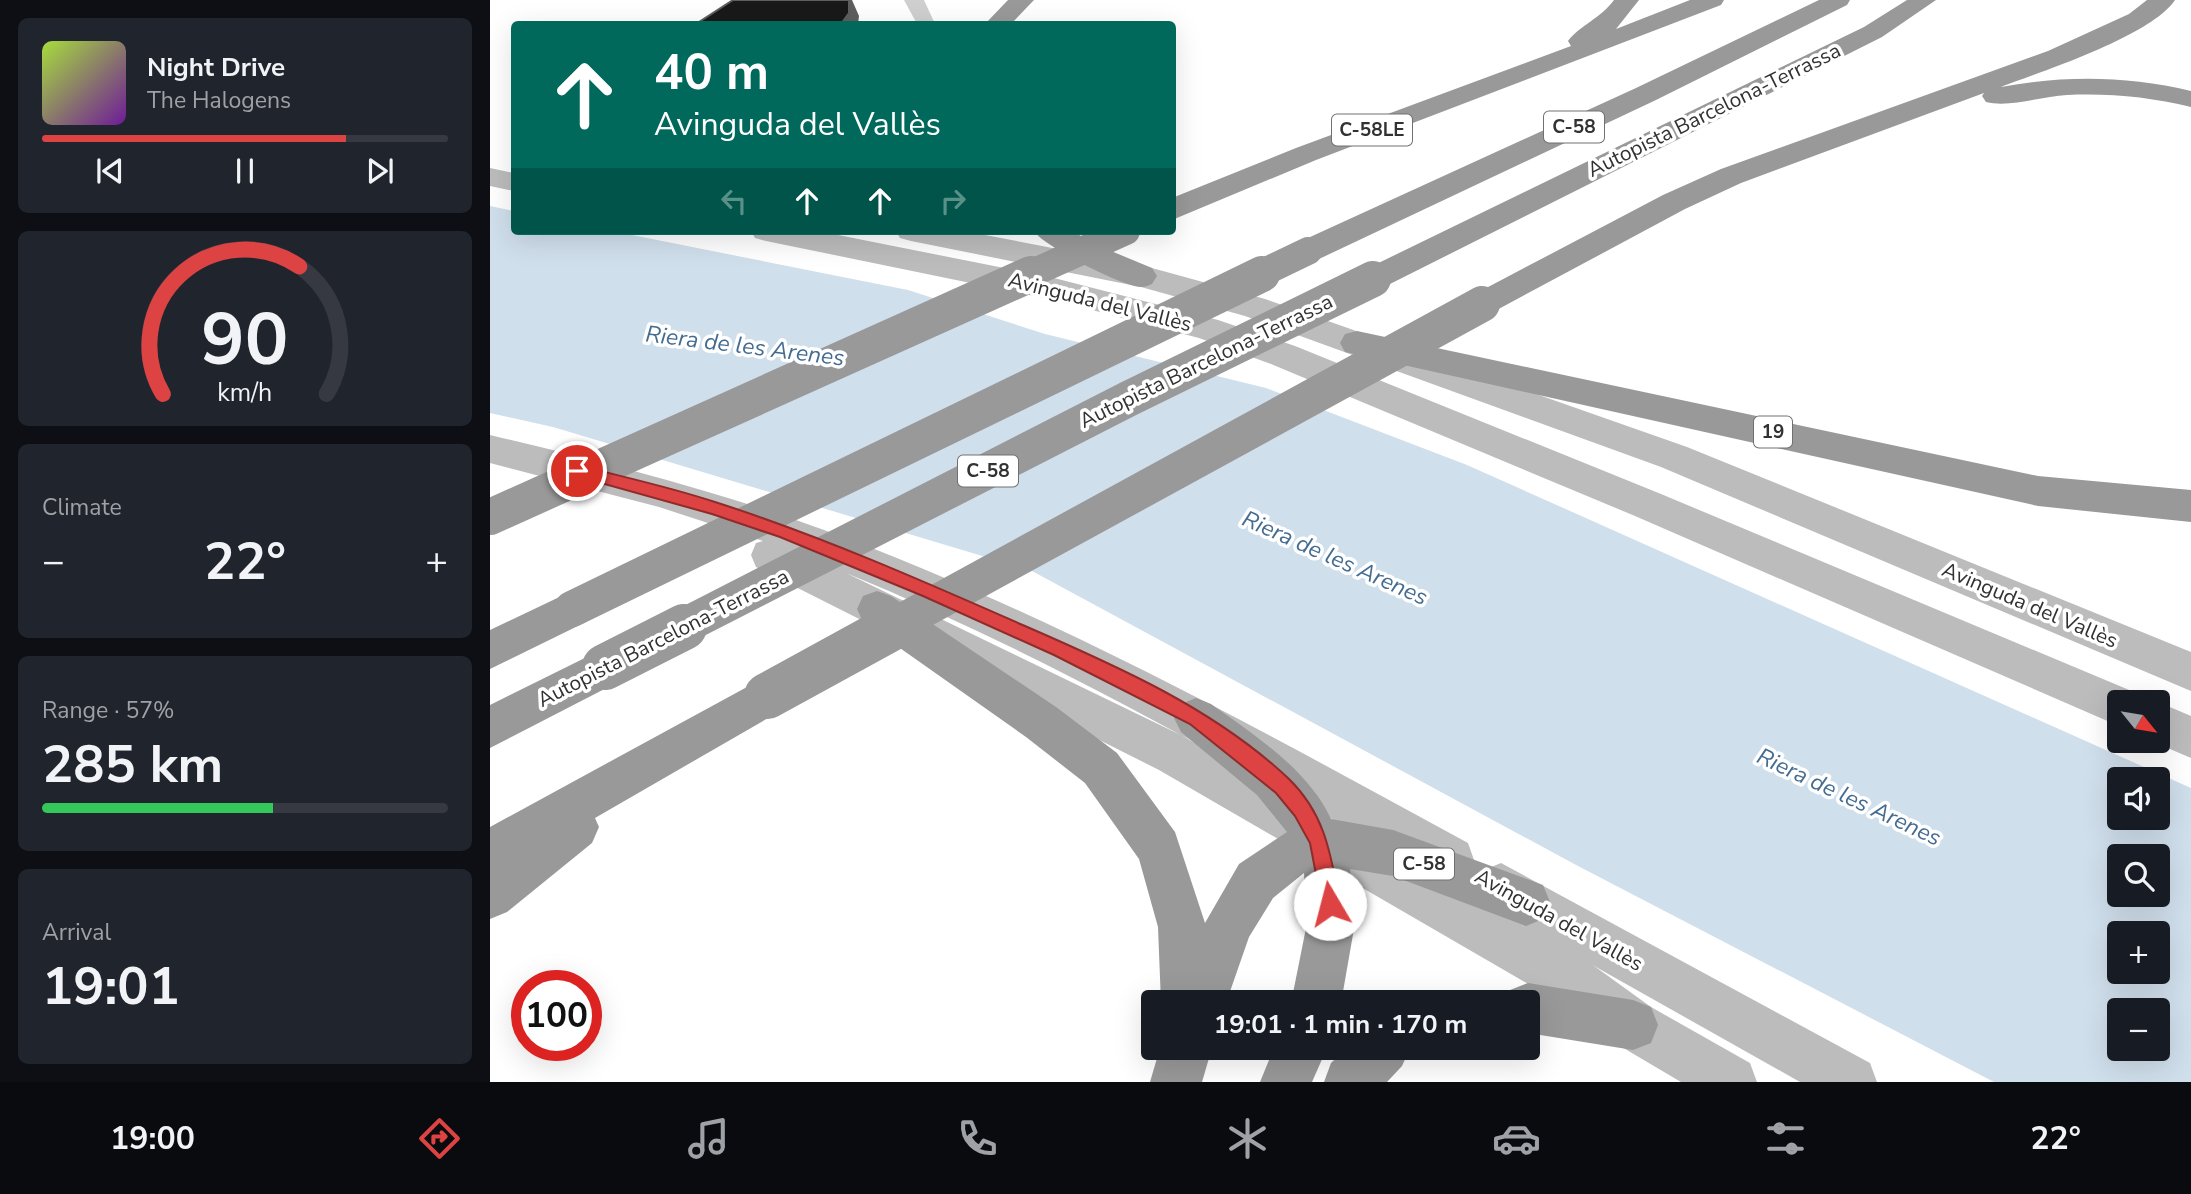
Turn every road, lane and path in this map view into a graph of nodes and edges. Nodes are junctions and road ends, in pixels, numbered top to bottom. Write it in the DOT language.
graph roads {
  1 [pos="914,0"];
  2 [pos="1022,0"];
  3 [pos="1627,0"];
  4 [pos="1712,0"];
  5 [pos="1838,0"];
  6 [pos="1924,0"];
  7 [pos="2163,0"];
  8 [pos="924,21"];
  9 [pos="1000,21"];
  10 [pos="1536,66"];
  11 [pos="2191,99"];
  12 [pos="1898,116"];
  13 [pos="494,159"];
  14 [pos="511,178"];
  15 [pos="1176,208"];
  16 [pos="786,235"];
  17 [pos="931,235"];
  18 [pos="1056,235"];
  19 [pos="1117,235"];
  20 [pos="1141,276"];
  21 [pos="1357,343"];
  22 [pos="490,449"];
  23 [pos="490,467"];
  24 [pos="2191,506"];
  25 [pos="490,517"];
  26 [pos="877,609"];
  27 [pos="490,650"];
  28 [pos="2191,672"];
  29 [pos="2107,701"];
  30 [pos="1196,718"];
  31 [pos="490,727"];
  32 [pos="2170,728"];
  33 [pos="705,730"];
  34 [pos="2191,737"];
  35 [pos="1319,840"];
  36 [pos="490,853"];
  37 [pos="490,895"];
  38 [pos="1526,902"];
  39 [pos="1185,990"];
  40 [pos="1206,990"];
  41 [pos="1319,990"];
  42 [pos="1540,1010"];
  43 [pos="1633,1025"];
  44 [pos="1182,1060"];
  45 [pos="1296,1060"];
  46 [pos="1372,1060"];
  47 [pos="1176,1082"];
  48 [pos="1286,1082"];
  49 [pos="1350,1082"];
  50 [pos="1731,1082"];
  51 [pos="1851,1082"];
  1 -- 8 [label="street"];
  2 -- 9 [label="highway"];
  3 -- 10 [label="highway"];
  4 -- 10 [label="highway, C-58LE"];
  5 -- 27 [label="highway, Autopista Barcelona-Terrassa / C-58, bridge"];
  6 -- 31 [label="highway, Autopista Barcelona-Terrassa / C-58, bridge"];
  7 -- 12 [label="highway"];
  10 -- 15 [label="highway, C-58LE"];
  11 -- 12 [label="highway"];
  12 -- 33 [label="highway, bridge"];
  13 -- 14 [label="main road"];
  16 -- 29 [label="main road, Avinguda del Vallès"];
  17 -- 20 [label="main road, Avinguda del Vallès"];
  18 -- 20 [label="highway"];
  19 -- 25 [label="highway, bridge"];
  20 -- 21 [label="main road, Avinguda del Vallès"];
  21 -- 24 [label="highway, 19"];
  21 -- 28 [label="main road, Avinguda del Vallès"];
  22 -- 30 [label="main road, Avinguda del Vallès"];
  23 -- 26 [label="main road"];
  26 -- 35 [label="main road"];
  26 -- 39 [label="highway"];
  30 -- 35 [label="highway"];
  30 -- 38 [label="main road, Avinguda del Vallès"];
  32 -- 34 [label="main road"];
  33 -- 36 [label="highway"];
  33 -- 37 [label="highway"];
  35 -- 38 [label="highway, C-58"];
  35 -- 40 [label="highway"];
  35 -- 41 [label="highway"];
  35 -- 43 [label="main road"];
  38 -- 51 [label="main road, Avinguda del Vallès"];
  42 -- 43 [label="highway"];
  43 -- 50 [label="main road"];
  44 -- 47 [label="highway"];
  45 -- 48 [label="highway"];
  46 -- 49 [label="highway"];
}
